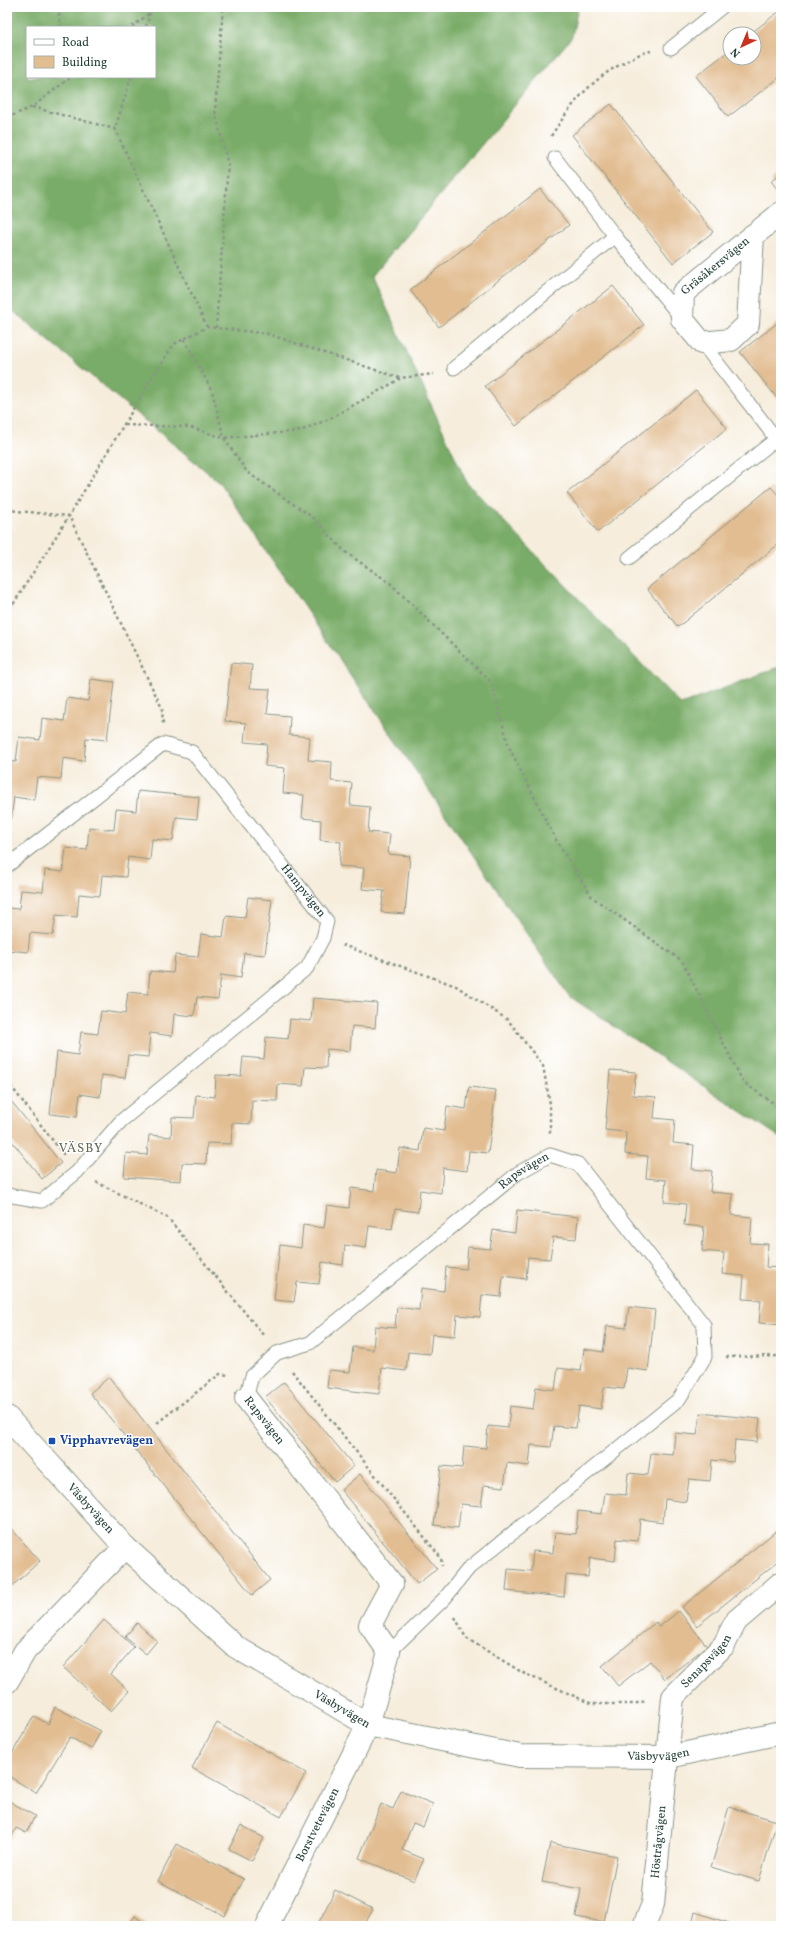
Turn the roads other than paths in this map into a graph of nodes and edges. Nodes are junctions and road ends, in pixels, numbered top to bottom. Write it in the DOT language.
graph roads {
  1 [pos="722,7"];
  2 [pos="671,48"];
  3 [pos="555,158"];
  4 [pos="781,213"];
  5 [pos="753,235"];
  6 [pos="615,236"];
  7 [pos="682,320"];
  8 [pos="702,343"];
  9 [pos="454,368"];
  10 [pos="779,442"];
  11 [pos="629,558"];
  12 [pos="7,866"];
  13 [pos="7,1195"];
  14 [pos="246,1398"];
  15 [pos="7,1417"];
  16 [pos="125,1547"];
  17 [pos="781,1583"];
  18 [pos="389,1652"];
  19 [pos="7,1682"];
  20 [pos="368,1725"];
  21 [pos="781,1733"];
  22 [pos="668,1757"];
  23 [pos="267,1926"];
  24 [pos="644,1926"];
  1 -- 2 [label="lane"];
  3 -- 6 [label="lane"];
  4 -- 5 [label="street, Gräsåkersvägen"];
  5 -- 7 [label="street, Gräsåkersvägen"];
  5 -- 8 [label="street, Gräsåkersvägen"];
  6 -- 7 [label="lane"];
  6 -- 9 [label="lane"];
  7 -- 8 [label="street"];
  8 -- 10 [label="lane"];
  10 -- 11 [label="lane"];
  12 -- 13 [label="lane, Hampvägen"];
  14 -- 18 [label="street, Rapsvägen"];
  14 -- 18 [label="lane, Rapsvägen"];
  15 -- 16 [label="street, Väsbyvägen"];
  16 -- 19 [label="street"];
  16 -- 20 [label="street, Väsbyvägen"];
  17 -- 22 [label="street, Senapsvägen"];
  18 -- 20 [label="street"];
  20 -- 22 [label="street, Väsbyvägen"];
  20 -- 23 [label="street, Borstvetevägen"];
  21 -- 22 [label="street, Väsbyvägen"];
  22 -- 24 [label="street, Höstrågvägen"];
}
